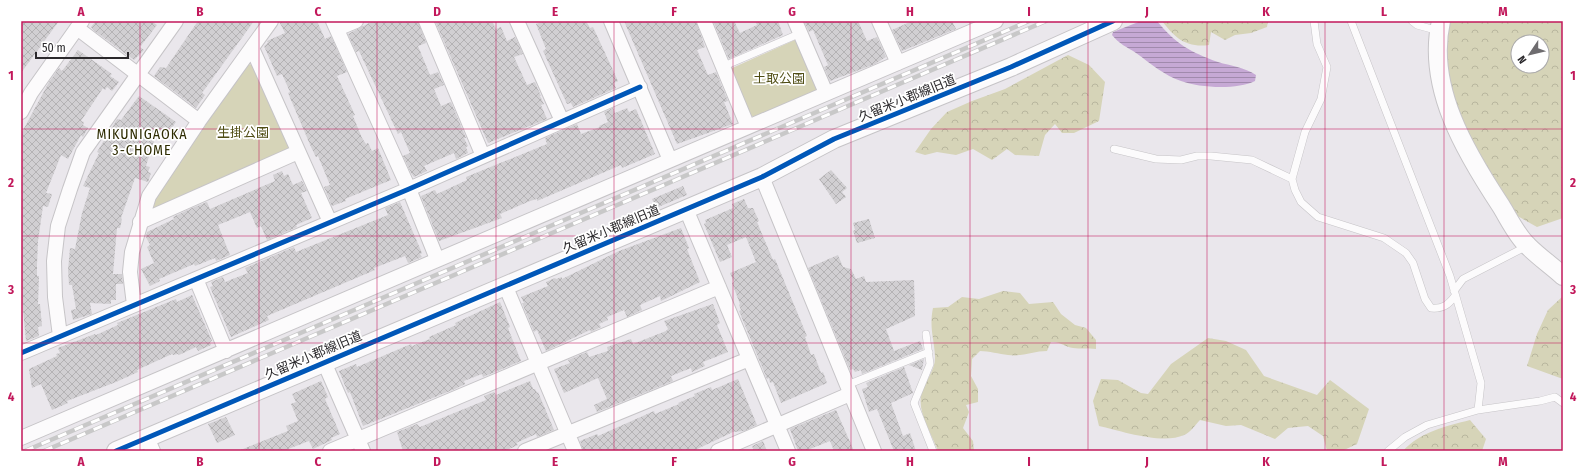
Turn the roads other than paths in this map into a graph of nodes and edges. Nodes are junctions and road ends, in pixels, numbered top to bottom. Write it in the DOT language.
graph roads {
  1 [pos="176,21"];
  2 [pos="271,21"];
  3 [pos="356,21"];
  4 [pos="426,21"];
  5 [pos="517,21"];
  6 [pos="611,21"];
  7 [pos="704,21"];
  8 [pos="879,21"];
  9 [pos="996,21"];
  10 [pos="1113,21"];
  11 [pos="1314,21"];
  12 [pos="1351,21"];
  13 [pos="1412,21"];
  14 [pos="79,24"];
  15 [pos="335,25"];
  16 [pos="968,26"];
  17 [pos="1440,26"];
  18 [pos="798,27"];
  19 [pos="252,48"];
  20 [pos="898,63"];
  21 [pos="724,66"];
  22 [pos="137,74"];
  23 [pos="640,87"];
  24 [pos="826,93"];
  25 [pos="21,112"];
  26 [pos="199,121"];
  27 [pos="562,121"];
  28 [pos="748,127"];
  29 [pos="1114,149"];
  30 [pos="298,152"];
  31 [pos="483,156"];
  32 [pos="670,160"];
  33 [pos="762,177"];
  34 [pos="1292,179"];
  35 [pos="409,189"];
  36 [pos="686,209"];
  37 [pos="140,222"];
  38 [pos="330,222"];
  39 [pos="1527,245"];
  40 [pos="437,259"];
  41 [pos="1562,272"];
  42 [pos="196,279"];
  43 [pos="505,285"];
  44 [pos="719,287"];
  45 [pos="1455,293"];
  46 [pos="134,305"];
  47 [pos="926,334"];
  48 [pos="60,336"];
  49 [pos="226,351"];
  50 [pos="928,352"];
  51 [pos="21,353"];
  52 [pos="749,359"];
  53 [pos="324,362"];
  54 [pos="539,364"];
  55 [pos="849,390"];
  56 [pos="1563,403"];
  57 [pos="1478,410"];
  58 [pos="778,426"];
  59 [pos="567,432"];
  60 [pos="21,438"];
  61 [pos="150,445"];
  62 [pos="361,445"];
  63 [pos="116,451"];
  64 [pos="330,451"];
  65 [pos="525,451"];
  66 [pos="575,451"];
  67 [pos="718,451"];
  68 [pos="788,451"];
  69 [pos="874,451"];
  70 [pos="933,451"];
  71 [pos="1388,451"];
  1 -- 22 [label="street"];
  2 -- 19 [label="street"];
  3 -- 15 [label="street"];
  4 -- 31 [label="street"];
  5 -- 27 [label="street"];
  6 -- 23 [label="street"];
  7 -- 21 [label="street"];
  8 -- 20 [label="street"];
  9 -- 16 [label="street"];
  10 -- 33 [label="street, 久留米小郡線旧道"];
  11 -- 34 [label="lane"];
  12 -- 45 [label="lane"];
  13 -- 17 [label="lane"];
  14 -- 22 [label="street"];
  14 -- 25 [label="street"];
  15 -- 35 [label="street"];
  16 -- 20 [label="street"];
  17 -- 39 [label="street"];
  18 -- 21 [label="lane"];
  18 -- 24 [label="street"];
  19 -- 26 [label="street"];
  19 -- 30 [label="street"];
  20 -- 24 [label="street"];
  21 -- 28 [label="street"];
  22 -- 26 [label="street"];
  22 -- 48 [label="street"];
  23 -- 27 [label="street"];
  23 -- 32 [label="street"];
  24 -- 28 [label="street"];
  26 -- 37 [label="street"];
  27 -- 31 [label="street"];
  28 -- 32 [label="street"];
  29 -- 34 [label="lane"];
  30 -- 37 [label="street"];
  30 -- 38 [label="street"];
  31 -- 35 [label="street"];
  32 -- 40 [label="street"];
  33 -- 36 [label="street, 久留米小郡線旧道"];
  33 -- 55 [label="street"];
  34 -- 45 [label="lane"];
  35 -- 38 [label="street"];
  35 -- 40 [label="street"];
  36 -- 43 [label="street, 久留米小郡線旧道"];
  36 -- 44 [label="street"];
  37 -- 46 [label="street"];
  38 -- 42 [label="street"];
  39 -- 41 [label="street"];
  39 -- 45 [label="lane"];
  40 -- 49 [label="street"];
  42 -- 46 [label="street"];
  42 -- 49 [label="street"];
  43 -- 53 [label="street, 久留米小郡線旧道"];
  43 -- 54 [label="street"];
  44 -- 52 [label="street"];
  44 -- 54 [label="street"];
  45 -- 57 [label="lane"];
  46 -- 48 [label="street"];
  47 -- 50 [label="lane"];
  48 -- 51 [label="street"];
  49 -- 60 [label="street"];
  50 -- 55 [label="lane"];
  50 -- 70 [label="lane"];
  52 -- 58 [label="street"];
  52 -- 59 [label="street"];
  53 -- 61 [label="street, 久留米小郡線旧道"];
  53 -- 62 [label="street"];
  54 -- 59 [label="street"];
  54 -- 62 [label="street"];
  55 -- 58 [label="street"];
  55 -- 69 [label="street"];
  56 -- 57 [label="lane"];
  57 -- 71 [label="lane"];
  58 -- 67 [label="street"];
  58 -- 68 [label="street"];
  59 -- 65 [label="street"];
  59 -- 66 [label="street"];
  61 -- 63 [label="street, 久留米小郡線旧道"];
  62 -- 64 [label="street"];
}
